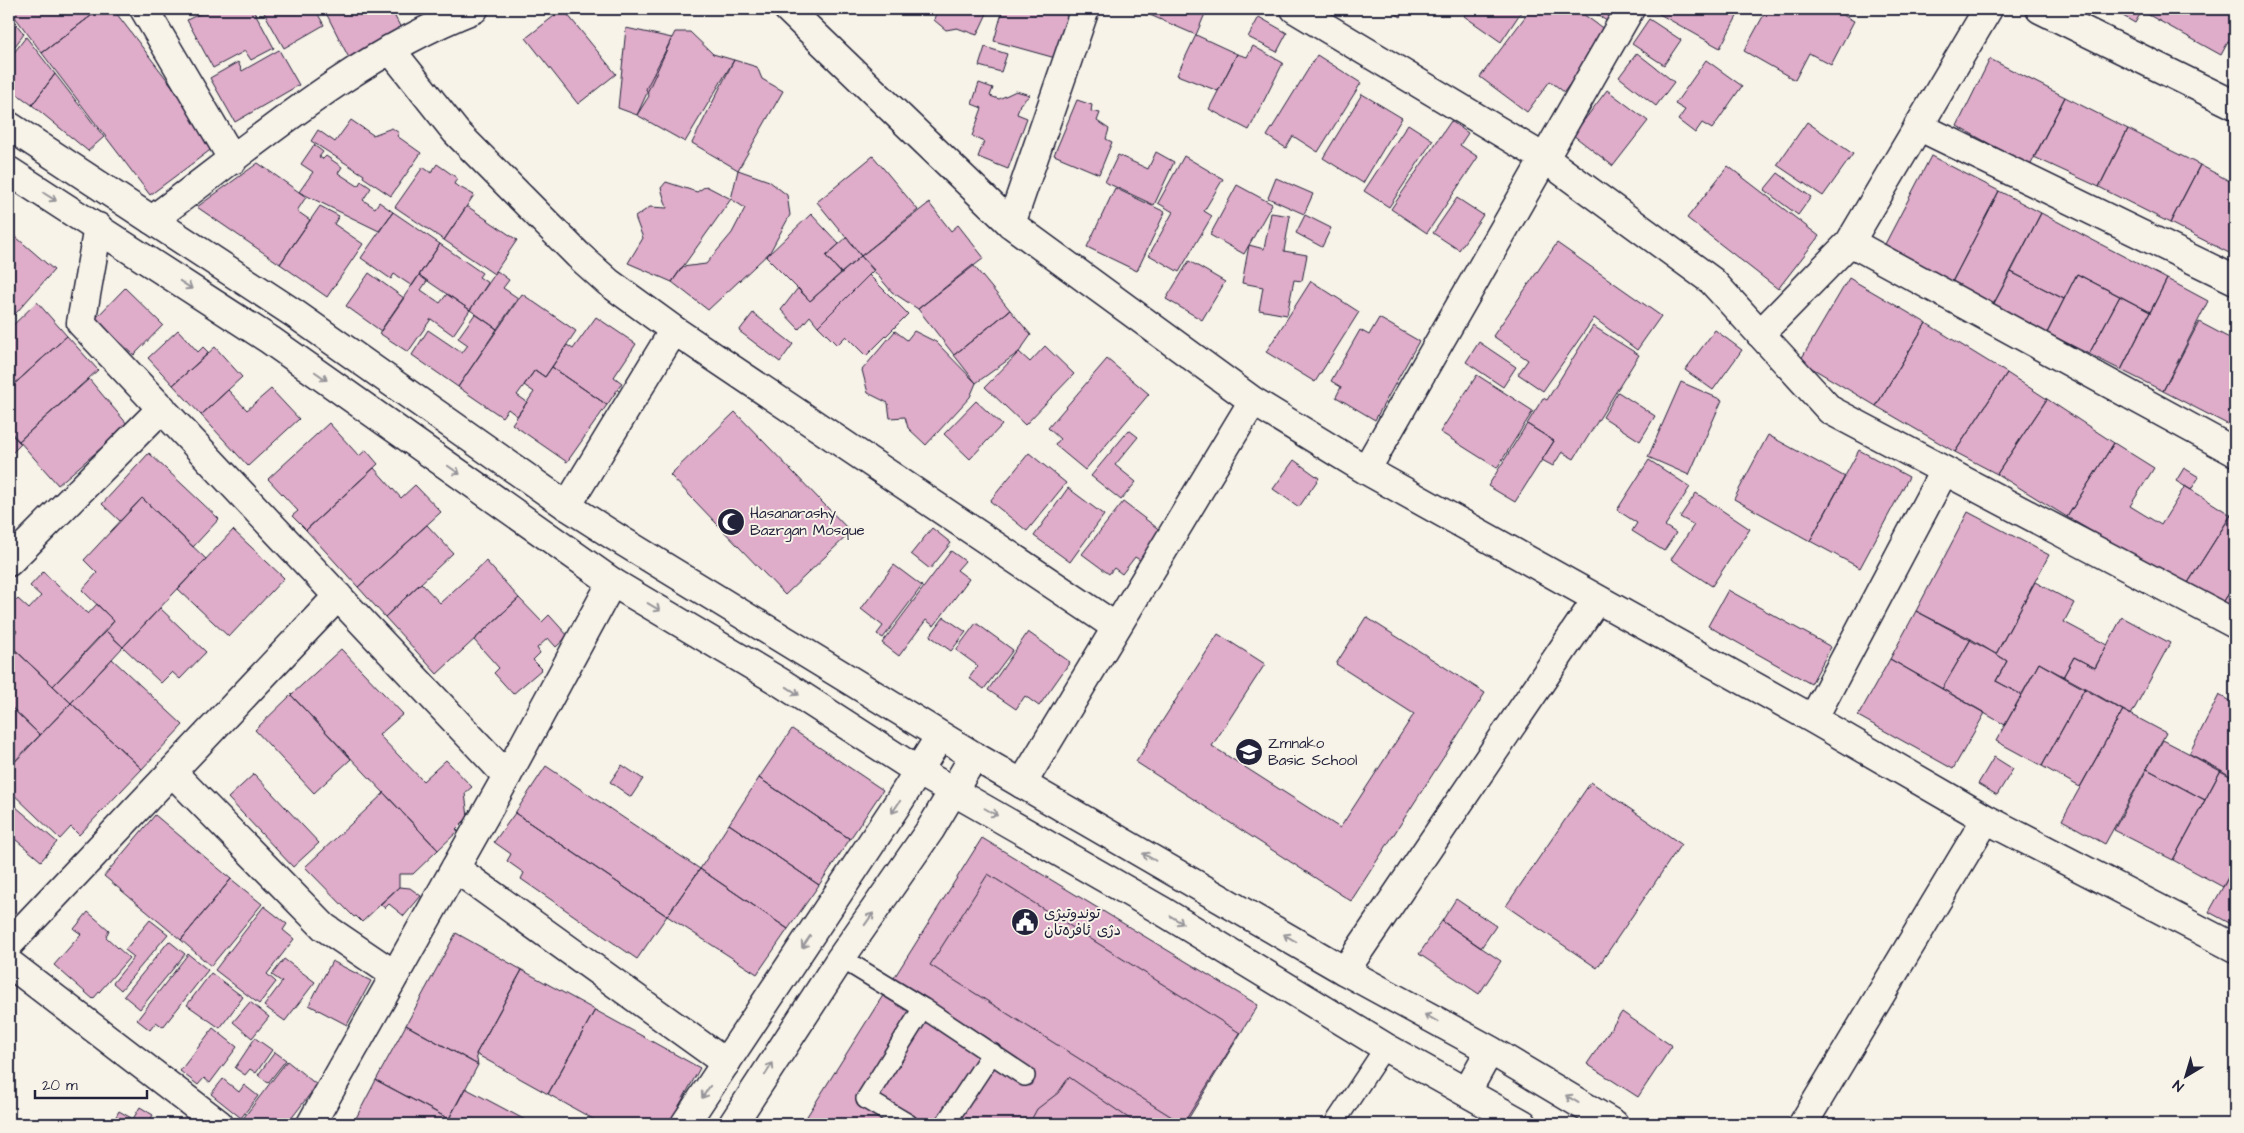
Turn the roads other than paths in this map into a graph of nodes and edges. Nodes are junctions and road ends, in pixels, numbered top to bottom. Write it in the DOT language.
graph roads {
  1 [pos="144,9"];
  2 [pos="474,9"];
  3 [pos="788,9"];
  4 [pos="1084,9"];
  5 [pos="1295,9"];
  6 [pos="1630,9"];
  7 [pos="1988,9"];
  8 [pos="2040,9"];
  9 [pos="432,16"];
  10 [pos="390,50"];
  11 [pos="2235,105"];
  12 [pos="9,126"];
  13 [pos="1918,126"];
  14 [pos="1544,158"];
  15 [pos="233,160"];
  16 [pos="9,171"];
  17 [pos="152,220"];
  18 [pos="1011,224"];
  19 [pos="98,227"];
  20 [pos="1850,242"];
  21 [pos="2235,280"];
  22 [pos="674,330"];
  23 [pos="1760,334"];
  24 [pos="1253,401"];
  25 [pos="162,408"];
  26 [pos="2235,452"];
  27 [pos="1366,470"];
  28 [pos="1944,471"];
  29 [pos="567,506"];
  30 [pos="9,562"];
  31 [pos="612,582"];
  32 [pos="338,596"];
  33 [pos="1596,599"];
  34 [pos="2235,624"];
  35 [pos="1116,627"];
  36 [pos="1813,719"];
  37 [pos="940,736"];
  38 [pos="974,756"];
  39 [pos="918,771"];
  40 [pos="172,772"];
  41 [pos="507,776"];
  42 [pos="1022,784"];
  43 [pos="954,790"];
  44 [pos="1986,819"];
  45 [pos="455,868"];
  46 [pos="9,944"];
  47 [pos="2235,948"];
  48 [pos="842,958"];
  49 [pos="9,963"];
  50 [pos="1345,971"];
  51 [pos="395,975"];
  52 [pos="923,1008"];
  53 [pos="1385,1046"];
  54 [pos="1490,1050"];
  55 [pos="992,1053"];
  56 [pos="726,1063"];
  57 [pos="1025,1076"];
  58 [pos="1467,1091"];
  59 [pos="219,1124"];
  60 [pos="311,1124"];
  61 [pos="685,1124"];
  62 [pos="733,1124"];
  63 [pos="908,1124"];
  64 [pos="945,1124"];
  65 [pos="1334,1124"];
  66 [pos="1523,1124"];
  67 [pos="1614,1124"];
  68 [pos="1803,1124"];
  1 -- 15 [label="street"];
  2 -- 9 [label="street"];
  3 -- 18 [label="street"];
  4 -- 18 [label="street"];
  5 -- 14 [label="street"];
  6 -- 14 [label="street"];
  7 -- 13 [label="street"];
  8 -- 11 [label="street"];
  9 -- 10 [label="street"];
  10 -- 15 [label="street"];
  10 -- 22 [label="street"];
  12 -- 17 [label="street"];
  13 -- 20 [label="street"];
  13 -- 21 [label="street"];
  14 -- 23 [label="street"];
  14 -- 27 [label="street"];
  15 -- 17 [label="street"];
  16 -- 19 [label="street, one-way"];
  17 -- 29 [label="street"];
  18 -- 24 [label="street"];
  19 -- 25 [label="street"];
  19 -- 31 [label="street, one-way"];
  20 -- 23 [label="street"];
  20 -- 26 [label="street"];
  22 -- 29 [label="street"];
  22 -- 35 [label="street"];
  23 -- 28 [label="street"];
  24 -- 27 [label="street"];
  24 -- 35 [label="street"];
  25 -- 30 [label="street"];
  25 -- 32 [label="street"];
  27 -- 33 [label="street"];
  28 -- 34 [label="street"];
  28 -- 36 [label="street"];
  29 -- 37 [label="street"];
  31 -- 39 [label="street, one-way"];
  31 -- 41 [label="street"];
  32 -- 40 [label="street"];
  32 -- 41 [label="street"];
  33 -- 36 [label="street"];
  33 -- 50 [label="street"];
  35 -- 42 [label="street"];
  36 -- 44 [label="street"];
  37 -- 38 [label="street"];
  37 -- 39 [label="street"];
  38 -- 42 [label="street"];
  38 -- 43 [label="street"];
  39 -- 43 [label="street"];
  39 -- 56 [label="street, one-way"];
  40 -- 46 [label="street"];
  40 -- 51 [label="street"];
  41 -- 45 [label="street"];
  50 -- 42 [label="street, one-way"];
  48 -- 43 [label="street, one-way"];
  43 -- 53 [label="street, one-way"];
  44 -- 47 [label="street"];
  44 -- 68 [label="street"];
  45 -- 51 [label="street"];
  45 -- 56 [label="street"];
  48 -- 52 [label="lane"];
  62 -- 48 [label="street, one-way"];
  49 -- 59 [label="street"];
  54 -- 50 [label="street, one-way"];
  51 -- 60 [label="street"];
  52 -- 55 [label="lane"];
  52 -- 63 [label="lane"];
  53 -- 58 [label="street"];
  53 -- 65 [label="lane"];
  54 -- 58 [label="street"];
  67 -- 54 [label="street, one-way"];
  55 -- 57 [label="lane"];
  55 -- 64 [label="lane"];
  56 -- 61 [label="street, one-way"];
  58 -- 66 [label="street"];
}
